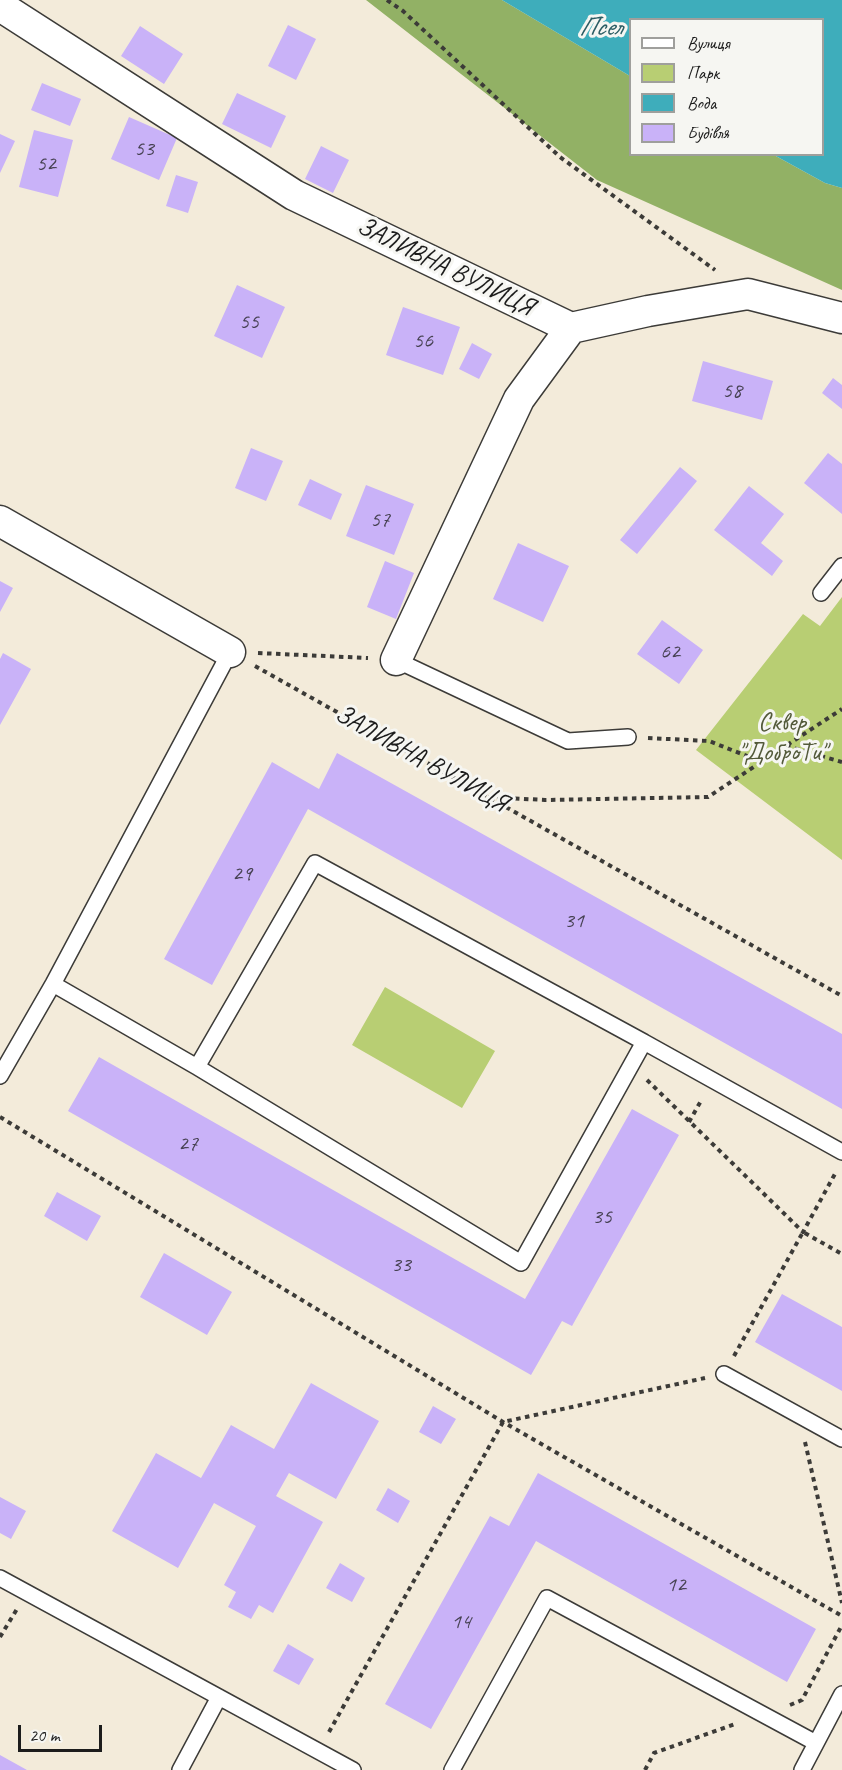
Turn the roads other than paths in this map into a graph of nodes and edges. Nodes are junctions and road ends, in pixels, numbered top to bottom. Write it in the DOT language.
graph roads {
  1 [pos="0,6"];
  2 [pos="842,318"];
  3 [pos="571,328"];
  4 [pos="0,521"];
  5 [pos="842,566"];
  6 [pos="821,593"];
  7 [pos="230,652"];
  8 [pos="396,660"];
  9 [pos="628,737"];
  10 [pos="53,984"];
  11 [pos="644,1042"];
  12 [pos="197,1067"];
  13 [pos="0,1076"];
  14 [pos="842,1152"];
  15 [pos="724,1374"];
  16 [pos="842,1439"];
  17 [pos="0,1578"];
  18 [pos="842,1695"];
  19 [pos="219,1697"];
  20 [pos="816,1743"];
  21 [pos="180,1770"];
  22 [pos="353,1770"];
  23 [pos="452,1770"];
  24 [pos="802,1770"];
  1 -- 3 [label="street, ЗАЛИВНА ВУЛИЦЯ"];
  2 -- 3 [label="street"];
  3 -- 8 [label="street"];
  4 -- 7 [label="street"];
  5 -- 6 [label="lane"];
  7 -- 10 [label="lane"];
  8 -- 9 [label="lane"];
  10 -- 12 [label="lane"];
  10 -- 13 [label="lane"];
  11 -- 12 [label="lane"];
  11 -- 12 [label="lane"];
  11 -- 14 [label="lane"];
  15 -- 16 [label="lane"];
  17 -- 19 [label="lane"];
  18 -- 20 [label="lane"];
  19 -- 21 [label="lane"];
  19 -- 22 [label="lane"];
  20 -- 23 [label="lane"];
  20 -- 24 [label="lane"];
}
